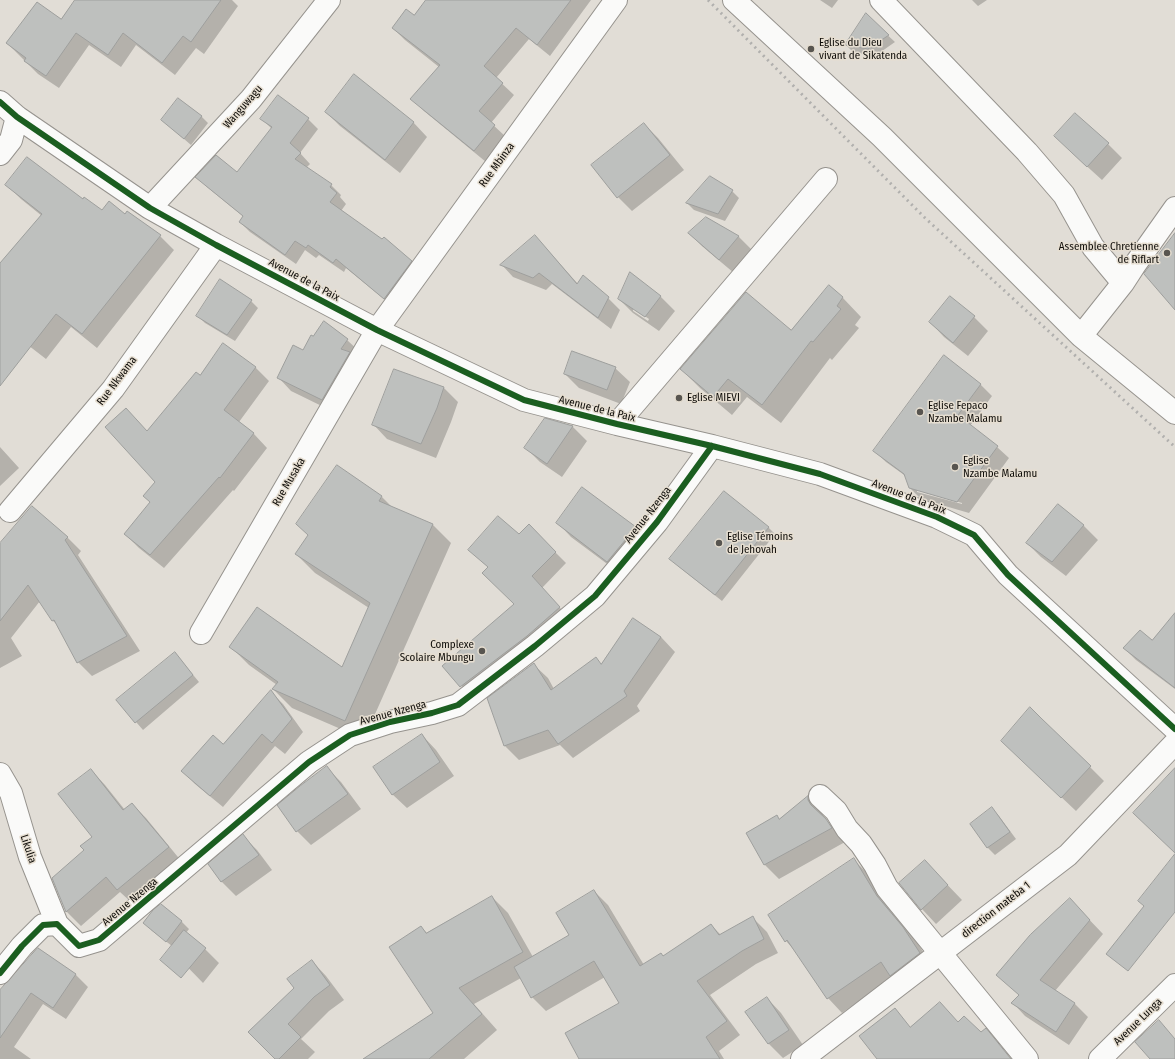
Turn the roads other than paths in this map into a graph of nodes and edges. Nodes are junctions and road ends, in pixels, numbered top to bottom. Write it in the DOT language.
graph roads {
  1 [pos="329,0"];
  2 [pos="616,0"];
  3 [pos="734,0"];
  4 [pos="881,0"];
  5 [pos="0,102"];
  6 [pos="17,117"];
  7 [pos="0,154"];
  8 [pos="826,179"];
  9 [pos="150,208"];
  10 [pos="1175,208"];
  11 [pos="216,245"];
  12 [pos="1124,283"];
  13 [pos="377,330"];
  14 [pos="1081,336"];
  15 [pos="1175,413"];
  16 [pos="617,424"];
  17 [pos="712,446"];
  18 [pos="10,511"];
  19 [pos="200,633"];
  20 [pos="1175,729"];
  21 [pos="1175,743"];
  22 [pos="0,774"];
  23 [pos="820,796"];
  24 [pos="57,924"];
  25 [pos="941,953"];
  26 [pos="0,973"];
  27 [pos="1175,985"];
  28 [pos="802,1059"];
  29 [pos="1027,1059"];
  30 [pos="1100,1059"];
  1 -- 9 [label="street, Wanguwagu"];
  2 -- 13 [label="street, Rue Mbinza"];
  3 -- 14 [label="street"];
  4 -- 12 [label="street"];
  5 -- 6 [label="street, Avenue de la Paix"];
  6 -- 7 [label="street"];
  6 -- 9 [label="street, Avenue de la Paix"];
  8 -- 16 [label="street"];
  9 -- 11 [label="street, Avenue de la Paix"];
  10 -- 12 [label="street"];
  11 -- 13 [label="street, Avenue de la Paix"];
  11 -- 18 [label="street, Rue Nkwama"];
  12 -- 14 [label="street"];
  13 -- 16 [label="street, Avenue de la Paix"];
  13 -- 19 [label="street, Rue Musaka"];
  14 -- 15 [label="street"];
  16 -- 17 [label="street, Avenue de la Paix"];
  17 -- 20 [label="street, Avenue de la Paix"];
  17 -- 24 [label="street, Avenue Nzenga"];
  21 -- 25 [label="street, direction mateba 1"];
  22 -- 24 [label="street, Likulia"];
  23 -- 25 [label="street"];
  24 -- 26 [label="street"];
  25 -- 28 [label="street, direction mateba 1"];
  25 -- 29 [label="street"];
  27 -- 30 [label="street, Avenue Lunga"];
}
